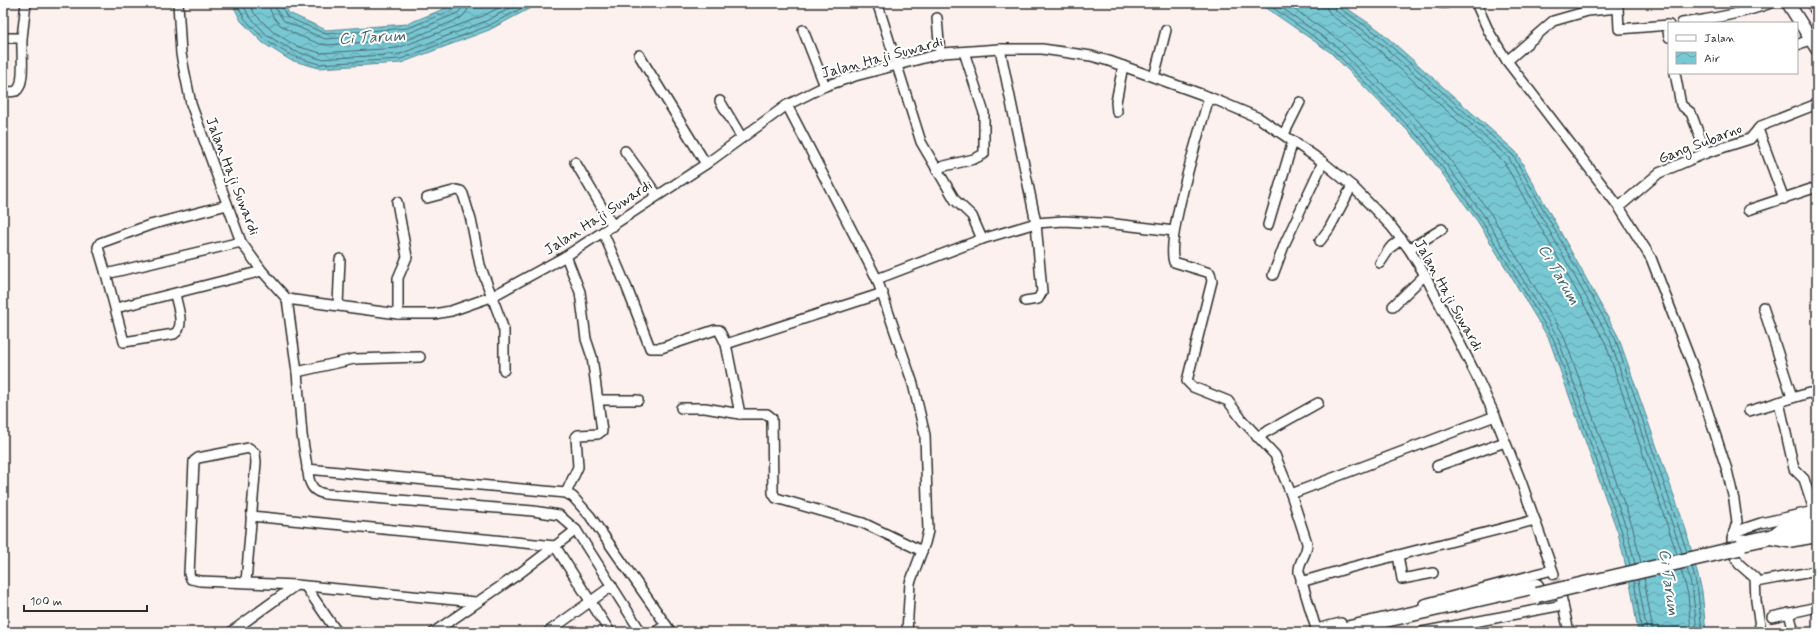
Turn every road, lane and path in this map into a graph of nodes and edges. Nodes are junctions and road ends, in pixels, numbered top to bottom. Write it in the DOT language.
graph roads {
  1 [pos="26,3"];
  2 [pos="178,3"];
  3 [pos="1441,3"];
  4 [pos="1446,3"];
  5 [pos="1476,3"];
  6 [pos="1771,3"];
  7 [pos="1788,3"];
  8 [pos="878,5"];
  9 [pos="1618,6"];
  10 [pos="937,18"];
  11 [pos="1689,22"];
  12 [pos="1668,25"];
  13 [pos="803,30"];
  14 [pos="1166,30"];
  15 [pos="3,38"];
  16 [pos="22,38"];
  17 [pos="1814,44"];
  18 [pos="1798,45"];
  19 [pos="1000,49"];
  20 [pos="964,52"];
  21 [pos="940,54"];
  22 [pos="639,55"];
  23 [pos="1507,60"];
  24 [pos="897,65"];
  25 [pos="1123,66"];
  26 [pos="1675,74"];
  27 [pos="1154,77"];
  28 [pos="825,86"];
  29 [pos="3,91"];
  30 [pos="1209,97"];
  31 [pos="720,101"];
  32 [pos="1300,102"];
  33 [pos="1817,104"];
  34 [pos="787,105"];
  35 [pos="1117,112"];
  36 [pos="1758,129"];
  37 [pos="1284,134"];
  38 [pos="742,138"];
  39 [pos="1293,141"];
  40 [pos="625,151"];
  41 [pos="1706,153"];
  42 [pos="575,162"];
  43 [pos="1323,162"];
  44 [pos="706,164"];
  45 [pos="936,168"];
  46 [pos="1352,186"];
  47 [pos="1817,189"];
  48 [pos="657,195"];
  49 [pos="427,198"];
  50 [pos="1784,198"];
  51 [pos="397,202"];
  52 [pos="227,205"];
  53 [pos="1619,208"];
  54 [pos="1748,210"];
  55 [pos="1036,223"];
  56 [pos="1268,225"];
  57 [pos="613,226"];
  58 [pos="1442,229"];
  59 [pos="1174,231"];
  60 [pos="603,232"];
  61 [pos="982,239"];
  62 [pos="1402,239"];
  63 [pos="1320,241"];
  64 [pos="241,242"];
  65 [pos="1410,249"];
  66 [pos="566,256"];
  67 [pos="340,258"];
  68 [pos="1380,263"];
  69 [pos="262,271"];
  70 [pos="106,274"];
  71 [pos="1273,274"];
  72 [pos="1425,274"];
  73 [pos="877,279"];
  74 [pos="883,293"];
  75 [pos="175,294"];
  76 [pos="491,297"];
  77 [pos="288,299"];
  78 [pos="1025,301"];
  79 [pos="338,305"];
  80 [pos="1393,306"];
  81 [pos="1764,307"];
  82 [pos="116,308"];
  83 [pos="398,314"];
  84 [pos="726,344"];
  85 [pos="420,357"];
  86 [pos="504,370"];
  87 [pos="297,372"];
  88 [pos="1792,398"];
  89 [pos="1817,398"];
  90 [pos="599,400"];
  91 [pos="638,400"];
  92 [pos="1779,402"];
  93 [pos="1318,403"];
  94 [pos="681,408"];
  95 [pos="1749,411"];
  96 [pos="740,414"];
  97 [pos="1495,416"];
  98 [pos="1257,437"];
  99 [pos="1506,442"];
  100 [pos="1437,466"];
  101 [pos="307,469"];
  102 [pos="566,493"];
  103 [pos="1291,494"];
  104 [pos="251,516"];
  105 [pos="1535,520"];
  106 [pos="1816,524"];
  107 [pos="576,530"];
  108 [pos="1739,541"];
  109 [pos="555,546"];
  110 [pos="922,551"];
  111 [pos="1398,555"];
  112 [pos="1817,571"];
  113 [pos="1433,573"];
  114 [pos="246,582"];
  115 [pos="1301,582"];
  116 [pos="1756,582"];
  117 [pos="296,585"];
  118 [pos="612,586"];
  119 [pos="306,587"];
  120 [pos="1537,590"];
  121 [pos="589,601"];
  122 [pos="476,602"];
  123 [pos="1817,607"];
  124 [pos="1789,613"];
  125 [pos="1772,617"];
  126 [pos="668,628"];
  127 [pos="1317,630"];
  128 [pos="335,631"];
  129 [pos="231,632"];
  130 [pos="434,632"];
  131 [pos="548,632"];
  132 [pos="610,632"];
  133 [pos="641,632"];
  134 [pos="655,632"];
  135 [pos="907,632"];
  136 [pos="1332,632"];
  137 [pos="1376,632"];
  138 [pos="1422,632"];
  139 [pos="1569,632"];
  140 [pos="1761,632"];
  141 [pos="1794,632"];
  1 -- 16 [label="street"];
  2 -- 52 [label="street, Jalan Haji Suwardi"];
  3 -- 4 [label="street"];
  5 -- 23 [label="street"];
  6 -- 11 [label="street"];
  7 -- 17 [label="main road"];
  8 -- 24 [label="street"];
  9 -- 12 [label="street"];
  9 -- 23 [label="street"];
  10 -- 21 [label="street"];
  13 -- 28 [label="street"];
  14 -- 27 [label="street"];
  15 -- 16 [label="street"];
  16 -- 29 [label="street"];
  17 -- 18 [label="street"];
  19 -- 20 [label="street, Jalan Haji Suwardi"];
  19 -- 25 [label="street, Jalan Haji Suwardi"];
  19 -- 55 [label="street"];
  20 -- 21 [label="street, Jalan Haji Suwardi"];
  20 -- 45 [label="street"];
  21 -- 24 [label="street, Jalan Haji Suwardi"];
  22 -- 44 [label="street"];
  23 -- 53 [label="street"];
  24 -- 28 [label="street, Jalan Haji Suwardi"];
  24 -- 45 [label="street"];
  25 -- 27 [label="street, Jalan Haji Suwardi"];
  25 -- 35 [label="street"];
  26 -- 41 [label="street"];
  27 -- 30 [label="street, Jalan Haji Suwardi"];
  28 -- 34 [label="street, Jalan Haji Suwardi"];
  30 -- 37 [label="street, Jalan Haji Suwardi"];
  30 -- 59 [label="street"];
  31 -- 38 [label="street"];
  32 -- 37 [label="street"];
  33 -- 36 [label="street, Gang Subarno"];
  34 -- 38 [label="street, Jalan Haji Suwardi"];
  34 -- 73 [label="street"];
  36 -- 41 [label="street, Gang Subarno"];
  36 -- 50 [label="street"];
  37 -- 39 [label="street, Jalan Haji Suwardi"];
  38 -- 44 [label="street, Jalan Haji Suwardi"];
  39 -- 43 [label="street, Jalan Haji Suwardi"];
  39 -- 56 [label="street"];
  40 -- 48 [label="street"];
  41 -- 53 [label="street, Gang Subarno"];
  42 -- 57 [label="street"];
  43 -- 46 [label="street, Jalan Haji Suwardi"];
  43 -- 71 [label="street"];
  44 -- 48 [label="street, Jalan Haji Suwardi"];
  45 -- 61 [label="street"];
  46 -- 62 [label="street, Jalan Haji Suwardi"];
  46 -- 63 [label="street"];
  47 -- 50 [label="street"];
  48 -- 57 [label="street, Jalan Haji Suwardi"];
  49 -- 76 [label="street"];
  50 -- 54 [label="street"];
  51 -- 83 [label="street"];
  52 -- 64 [label="street, Jalan Haji Suwardi"];
  52 -- 70 [label="street"];
  53 -- 108 [label="street"];
  55 -- 59 [label="street"];
  55 -- 61 [label="street"];
  55 -- 78 [label="street"];
  57 -- 60 [label="street, Jalan Haji Suwardi"];
  58 -- 65 [label="street"];
  59 -- 98 [label="street"];
  60 -- 66 [label="street, Jalan Haji Suwardi"];
  60 -- 84 [label="street"];
  61 -- 73 [label="street"];
  62 -- 65 [label="street, Jalan Haji Suwardi"];
  62 -- 68 [label="street"];
  64 -- 69 [label="street, Jalan Haji Suwardi"];
  64 -- 70 [label="street"];
  65 -- 72 [label="street, Jalan Haji Suwardi"];
  66 -- 76 [label="street, Jalan Haji Suwardi"];
  66 -- 90 [label="street"];
  67 -- 79 [label="street"];
  69 -- 75 [label="street"];
  69 -- 77 [label="street, Jalan Haji Suwardi"];
  70 -- 82 [label="street"];
  72 -- 80 [label="street"];
  72 -- 97 [label="street, Jalan Haji Suwardi"];
  73 -- 74 [label="street"];
  74 -- 84 [label="street"];
  74 -- 110 [label="street"];
  75 -- 82 [label="street"];
  75 -- 82 [label="street"];
  76 -- 83 [label="street, Jalan Haji Suwardi"];
  76 -- 86 [label="street"];
  77 -- 79 [label="street, Jalan Haji Suwardi"];
  77 -- 87 [label="street"];
  79 -- 83 [label="street, Jalan Haji Suwardi"];
  81 -- 88 [label="street"];
  84 -- 96 [label="street"];
  85 -- 87 [label="street"];
  87 -- 101 [label="street"];
  88 -- 89 [label="street"];
  88 -- 92 [label="street"];
  90 -- 91 [label="street"];
  90 -- 102 [label="street"];
  92 -- 95 [label="street"];
  92 -- 106 [label="street"];
  93 -- 98 [label="street"];
  94 -- 96 [label="street"];
  96 -- 110 [label="street"];
  97 -- 99 [label="street, Jalan Haji Suwardi"];
  97 -- 103 [label="street"];
  98 -- 103 [label="street"];
  99 -- 100 [label="street"];
  99 -- 105 [label="street, Jalan Haji Suwardi"];
  101 -- 102 [label="street"];
  101 -- 107 [label="street"];
  102 -- 126 [label="street"];
  103 -- 115 [label="street"];
  104 -- 109 [label="street"];
  104 -- 114 [label="street"];
  104 -- 114 [label="street"];
  105 -- 111 [label="street"];
  105 -- 127 [label="street, Jalan Haji Suwardi"];
  106 -- 108 [label="street"];
  106 -- 108 [label="main road"];
  107 -- 109 [label="street"];
  107 -- 118 [label="street"];
  108 -- 116 [label="street"];
  108 -- 120 [label="main road, bridge"];
  109 -- 121 [label="street"];
  109 -- 122 [label="street"];
  110 -- 135 [label="street"];
  111 -- 113 [label="street"];
  111 -- 115 [label="street"];
  112 -- 116 [label="street"];
  114 -- 117 [label="street"];
  115 -- 127 [label="street"];
  116 -- 140 [label="street"];
  117 -- 119 [label="street"];
  117 -- 129 [label="street"];
  118 -- 121 [label="street"];
  118 -- 133 [label="street"];
  119 -- 122 [label="street"];
  119 -- 128 [label="street"];
  120 -- 136 [label="main road"];
  120 -- 137 [label="main road"];
  121 -- 131 [label="street"];
  121 -- 132 [label="street"];
  122 -- 130 [label="street"];
  123 -- 124 [label="street"];
  124 -- 125 [label="street"];
  124 -- 141 [label="street"];
  126 -- 134 [label="street"];
  138 -- 139 [label="street"];
}
